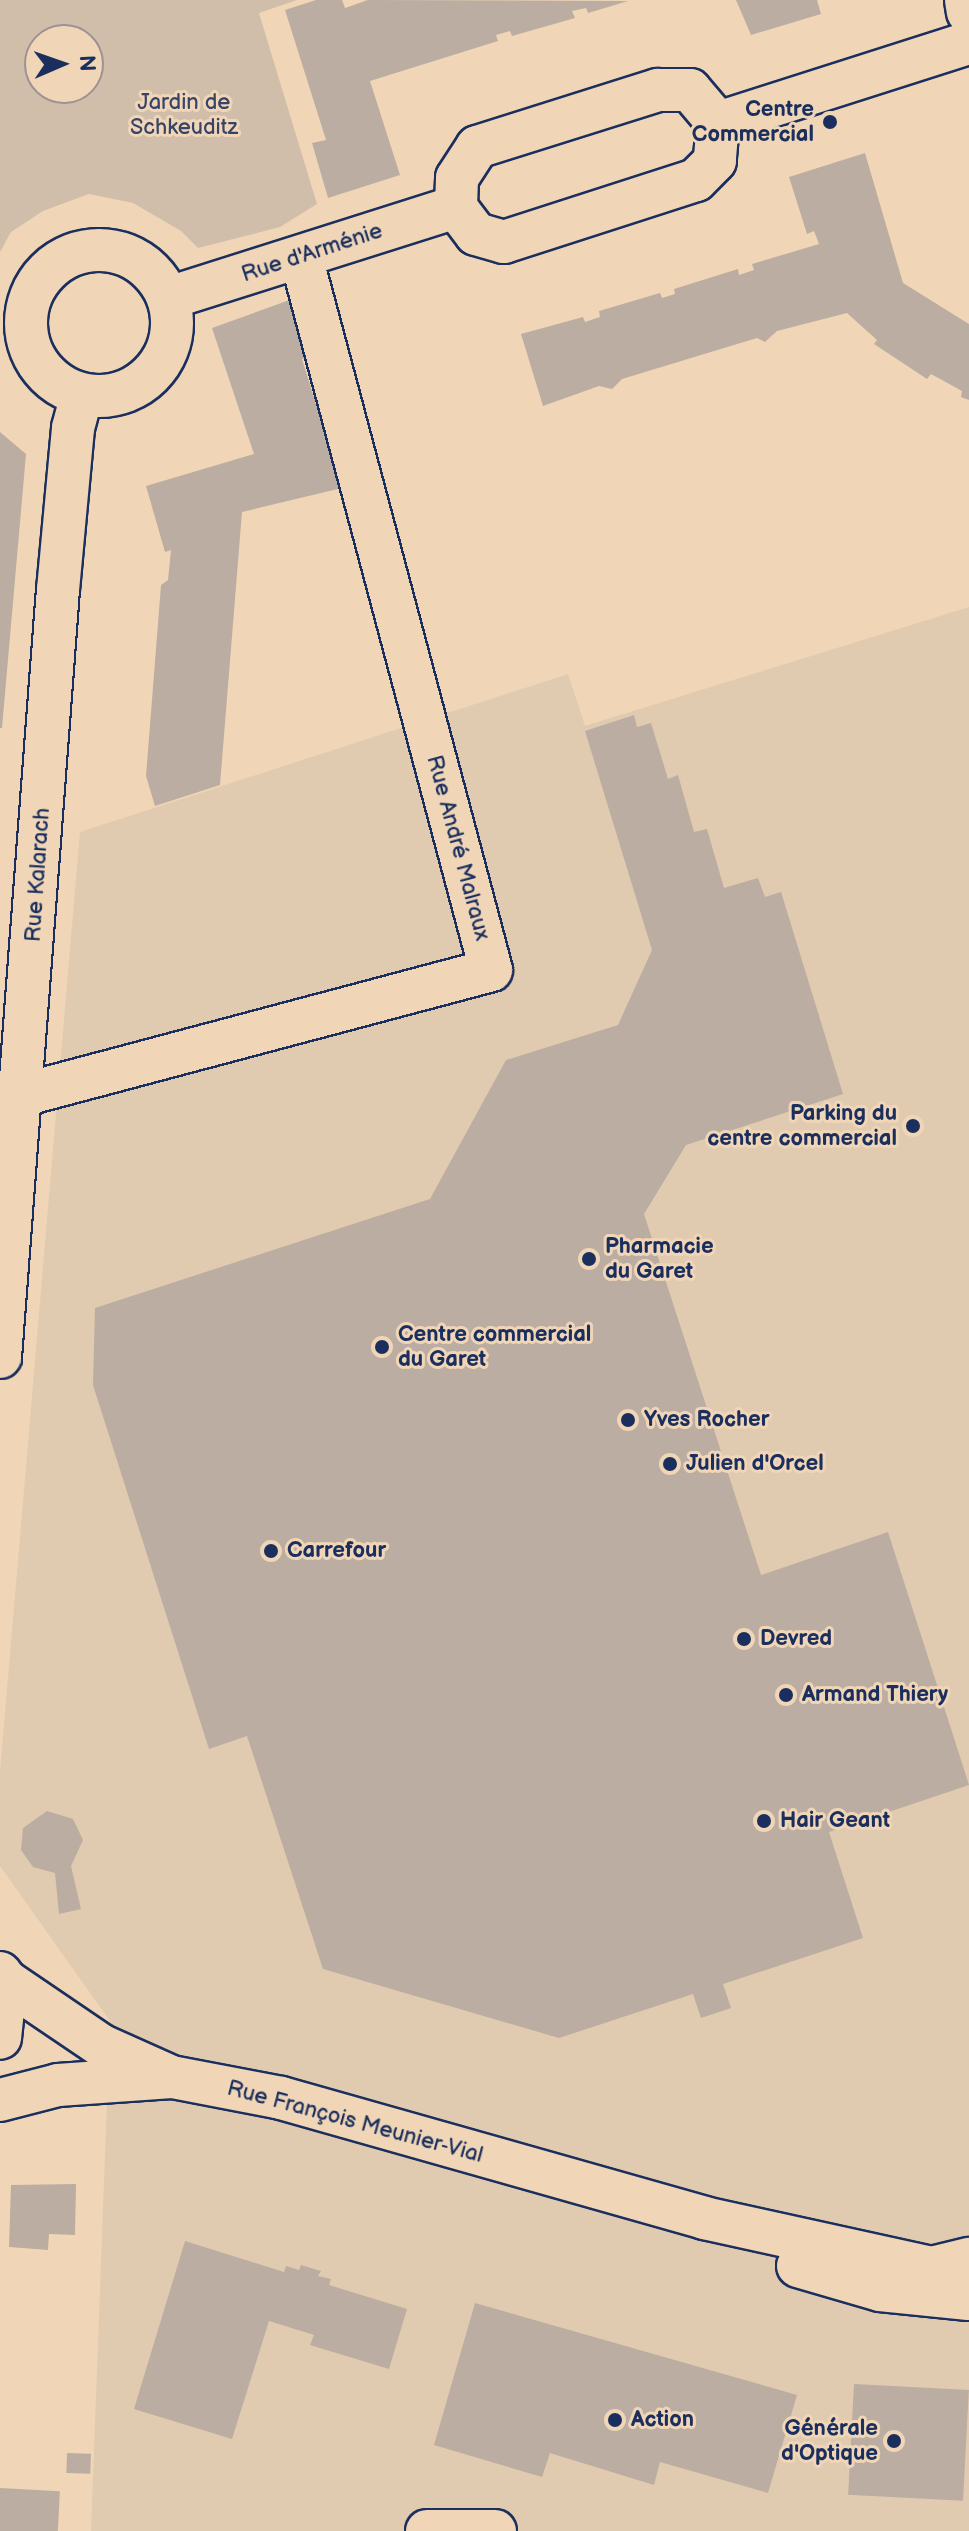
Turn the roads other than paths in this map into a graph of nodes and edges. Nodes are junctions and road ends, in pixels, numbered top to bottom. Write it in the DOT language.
graph roads {
  1 [pos="967,0"];
  2 [pos="969,12"];
  3 [pos="969,43"];
  4 [pos="718,123"];
  5 [pos="456,207"];
  6 [pos="301,257"];
  7 [pos="169,298"];
  8 [pos="14,346"];
  9 [pos="82,395"];
  10 [pos="22,1095"];
  11 [pos="0,1357"];
  12 [pos="3,1977"];
  13 [pos="0,2038"];
  14 [pos="172,2077"];
  15 [pos="0,2100"];
  16 [pos="704,2218"];
  17 [pos="969,2259"];
  18 [pos="969,2299"];
  19 [pos="427,2531"];
  20 [pos="495,2531"];
  1 -- 2 [label="main road"];
  3 -- 4 [label="street"];
  4 -- 5 [label="street"];
  4 -- 5 [label="street"];
  5 -- 6 [label="street, Rue d'Arménie"];
  6 -- 7 [label="street, Rue d'Arménie"];
  6 -- 10 [label="street, Rue André Malraux"];
  7 -- 8 [label="street"];
  7 -- 9 [label="street"];
  8 -- 9 [label="street"];
  9 -- 10 [label="street, Rue Kalarach"];
  10 -- 11 [label="street, Rue Kalarach"];
  12 -- 13 [label="street"];
  12 -- 14 [label="street"];
  14 -- 15 [label="street, Rue François Meunier-Vial"];
  14 -- 16 [label="street, Rue François Meunier-Vial"];
  16 -- 17 [label="street, Rue François Meunier-Vial"];
  16 -- 18 [label="street, Rue François Meunier-Vial"];
  19 -- 20 [label="street"];
}
